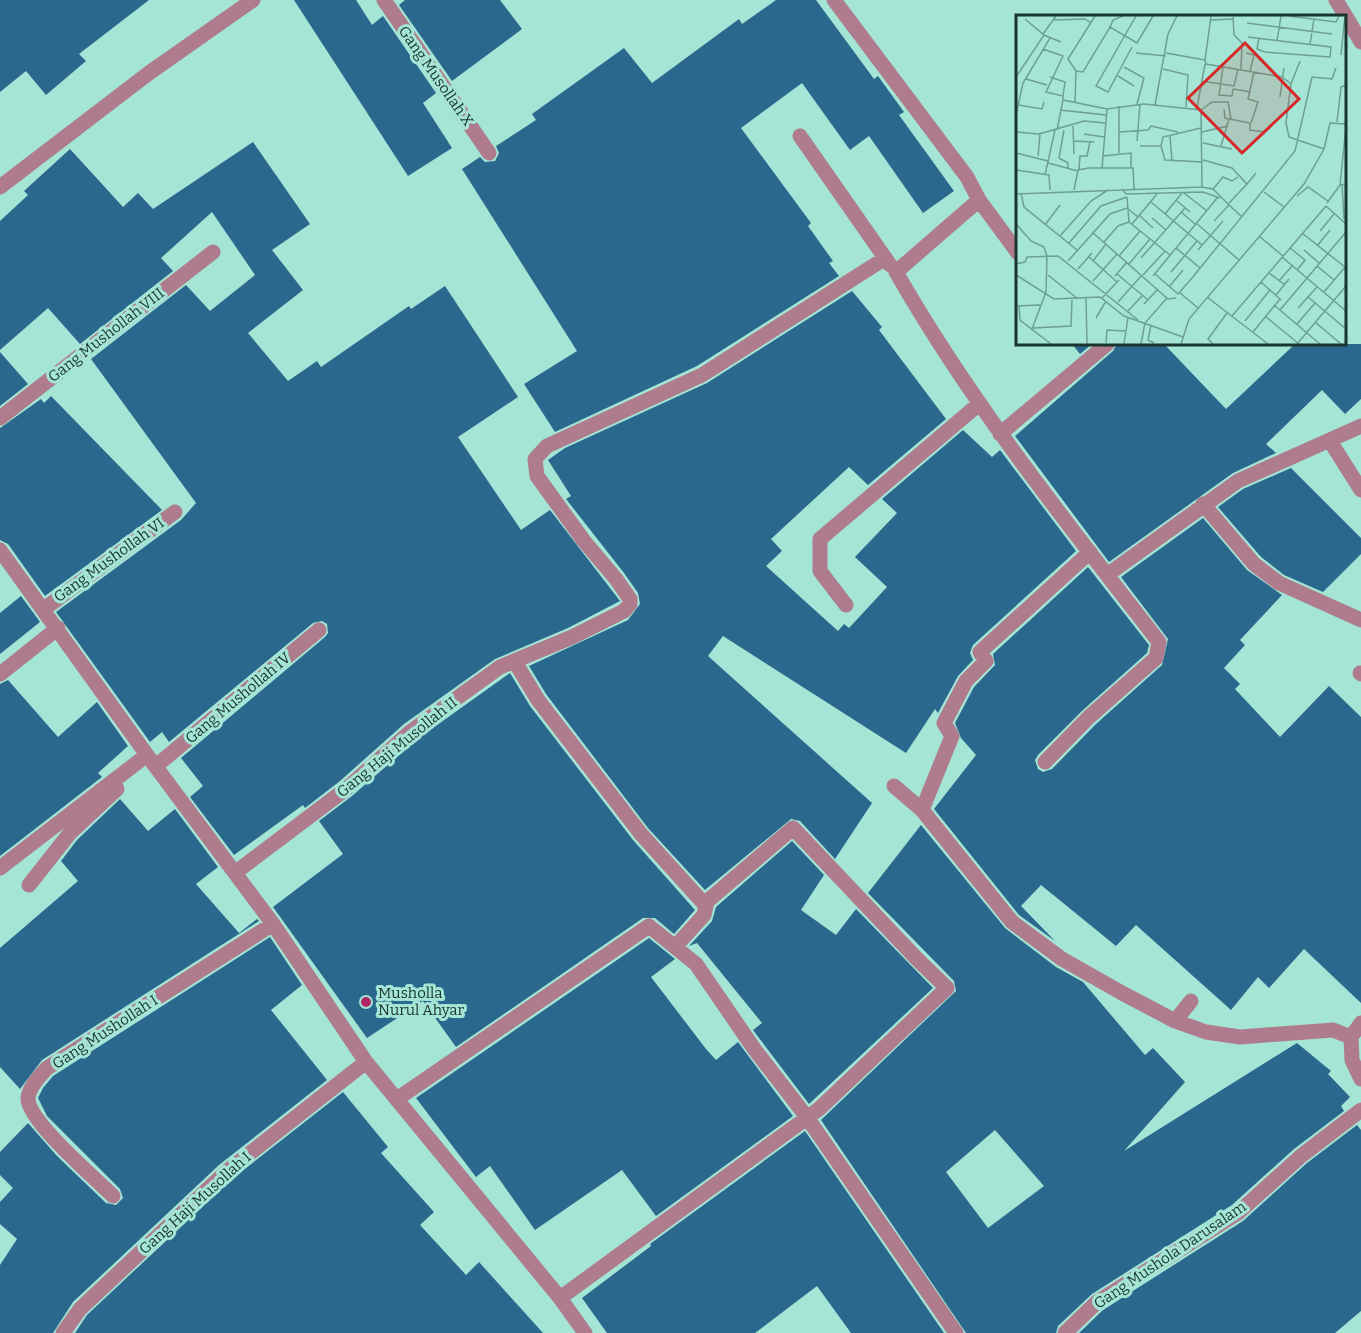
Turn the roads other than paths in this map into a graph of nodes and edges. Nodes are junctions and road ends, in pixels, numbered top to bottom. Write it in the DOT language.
graph roads {
  1 [pos="253,0"];
  2 [pos="384,0"];
  3 [pos="834,0"];
  4 [pos="1336,0"];
  5 [pos="1345,15"];
  6 [pos="1346,17"];
  7 [pos="1361,42"];
  8 [pos="800,136"];
  9 [pos="489,153"];
  10 [pos="0,188"];
  11 [pos="979,200"];
  12 [pos="213,252"];
  13 [pos="1016,252"];
  14 [pos="884,259"];
  15 [pos="896,272"];
  16 [pos="1106,345"];
  17 [pos="979,404"];
  18 [pos="0,418"];
  19 [pos="1361,426"];
  20 [pos="999,434"];
  21 [pos="1330,441"];
  22 [pos="1361,490"];
  23 [pos="1203,504"];
  24 [pos="175,512"];
  25 [pos="0,550"];
  26 [pos="1090,552"];
  27 [pos="1107,575"];
  28 [pos="846,605"];
  29 [pos="44,609"];
  30 [pos="1361,620"];
  31 [pos="58,627"];
  32 [pos="320,630"];
  33 [pos="515,662"];
  34 [pos="0,674"];
  35 [pos="151,760"];
  36 [pos="1045,762"];
  37 [pos="894,786"];
  38 [pos="922,810"];
  39 [pos="0,868"];
  40 [pos="236,872"];
  41 [pos="29,885"];
  42 [pos="704,904"];
  43 [pos="273,924"];
  44 [pos="675,947"];
  45 [pos="1191,1001"];
  46 [pos="1175,1021"];
  47 [pos="1361,1023"];
  48 [pos="1351,1037"];
  49 [pos="366,1062"];
  50 [pos="1361,1079"];
  51 [pos="397,1100"];
  52 [pos="1361,1110"];
  53 [pos="806,1116"];
  54 [pos="112,1196"];
  55 [pos="560,1299"];
  56 [pos="63,1333"];
  57 [pos="585,1333"];
  58 [pos="956,1333"];
  59 [pos="1065,1333"];
  1 -- 10 [label="street"];
  2 -- 9 [label="street, Gang Musollah X"];
  3 -- 11 [label="street"];
  4 -- 5 [label="street"];
  6 -- 7 [label="street"];
  8 -- 14 [label="street"];
  11 -- 13 [label="street"];
  11 -- 15 [label="street"];
  12 -- 18 [label="street, Gang Mushollah VIII"];
  14 -- 15 [label="street"];
  14 -- 33 [label="street, Gang Haji Musollah II"];
  15 -- 17 [label="street"];
  16 -- 20 [label="street"];
  17 -- 20 [label="street"];
  17 -- 28 [label="street"];
  19 -- 21 [label="street"];
  20 -- 26 [label="street"];
  21 -- 22 [label="street"];
  21 -- 23 [label="street"];
  23 -- 27 [label="street"];
  23 -- 30 [label="street"];
  24 -- 29 [label="street, Gang Mushollah VI"];
  25 -- 29 [label="street"];
  26 -- 27 [label="street"];
  26 -- 38 [label="street"];
  27 -- 36 [label="street"];
  29 -- 31 [label="street"];
  31 -- 34 [label="street"];
  31 -- 35 [label="street"];
  32 -- 35 [label="street, Gang Mushollah IV"];
  33 -- 40 [label="street, Gang Haji Musollah II"];
  33 -- 42 [label="street"];
  35 -- 39 [label="street"];
  35 -- 40 [label="street"];
  35 -- 41 [label="street"];
  37 -- 38 [label="street"];
  38 -- 46 [label="street"];
  40 -- 43 [label="street"];
  42 -- 44 [label="street"];
  42 -- 53 [label="street"];
  43 -- 49 [label="street"];
  43 -- 54 [label="street, Gang Mushollah I"];
  44 -- 51 [label="street"];
  44 -- 53 [label="street"];
  45 -- 46 [label="street"];
  46 -- 48 [label="street"];
  47 -- 48 [label="street"];
  48 -- 50 [label="street"];
  49 -- 51 [label="street"];
  49 -- 56 [label="street, Gang Haji Musollah I"];
  51 -- 55 [label="street"];
  52 -- 59 [label="street, Gang Mushola Darusalam"];
  53 -- 55 [label="street"];
  53 -- 58 [label="street"];
  55 -- 57 [label="street"];
}
